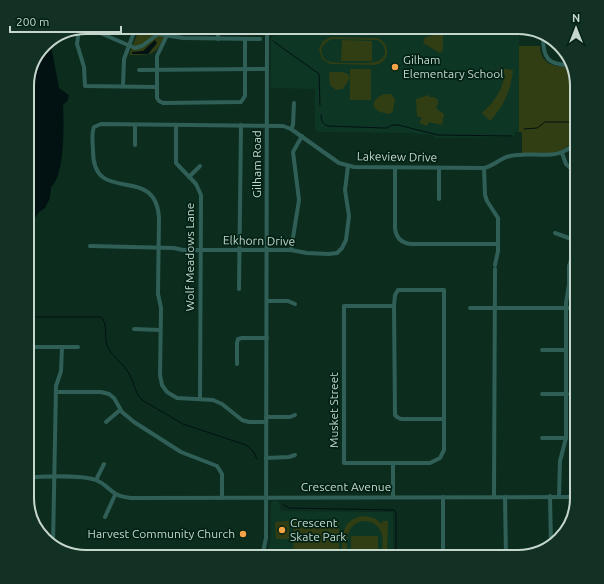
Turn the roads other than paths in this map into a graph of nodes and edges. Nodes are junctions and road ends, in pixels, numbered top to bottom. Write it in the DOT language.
graph roads {
  1 [pos="79,34"];
  2 [pos="102,34"];
  3 [pos="134,34"];
  4 [pos="218,34"];
  5 [pos="267,34"];
  6 [pos="75,35"];
  7 [pos="167,36"];
  8 [pos="218,39"];
  9 [pos="245,39"];
  10 [pos="260,39"];
  11 [pos="543,40"];
  12 [pos="77,41"];
  13 [pos="130,46"];
  14 [pos="565,65"];
  15 [pos="245,69"];
  16 [pos="139,70"];
  17 [pos="157,70"];
  18 [pos="267,70"];
  19 [pos="123,86"];
  20 [pos="157,87"];
  21 [pos="294,102"];
  22 [pos="135,124"];
  23 [pos="176,125"];
  24 [pos="241,125"];
  25 [pos="267,125"];
  26 [pos="292,129"];
  27 [pos="302,136"];
  28 [pos="135,145"];
  29 [pos="570,148"];
  30 [pos="562,153"];
  31 [pos="200,166"];
  32 [pos="348,166"];
  33 [pos="395,168"];
  34 [pos="439,168"];
  35 [pos="484,168"];
  36 [pos="570,168"];
  37 [pos="189,177"];
  38 [pos="439,199"];
  39 [pos="555,233"];
  40 [pos="570,239"];
  41 [pos="498,244"];
  42 [pos="90,246"];
  43 [pos="159,248"];
  44 [pos="200,250"];
  45 [pos="240,250"];
  46 [pos="267,250"];
  47 [pos="292,250"];
  48 [pos="570,263"];
  49 [pos="239,289"];
  50 [pos="267,301"];
  51 [pos="295,304"];
  52 [pos="394,306"];
  53 [pos="495,307"];
  54 [pos="470,308"];
  55 [pos="566,308"];
  56 [pos="570,308"];
  57 [pos="134,330"];
  58 [pos="160,330"];
  59 [pos="267,338"];
  60 [pos="34,347"];
  61 [pos="62,347"];
  62 [pos="78,347"];
  63 [pos="542,350"];
  64 [pos="566,350"];
  65 [pos="237,364"];
  66 [pos="56,392"];
  67 [pos="542,394"];
  68 [pos="567,394"];
  69 [pos="200,399"];
  70 [pos="120,410"];
  71 [pos="295,415"];
  72 [pos="266,416"];
  73 [pos="444,419"];
  74 [pos="106,422"];
  75 [pos="266,422"];
  76 [pos="542,438"];
  77 [pos="566,438"];
  78 [pos="295,455"];
  79 [pos="266,458"];
  80 [pos="393,463"];
  81 [pos="104,464"];
  82 [pos="34,477"];
  83 [pos="54,477"];
  84 [pos="96,480"];
  85 [pos="115,495"];
  86 [pos="550,496"];
  87 [pos="266,497"];
  88 [pos="393,497"];
  89 [pos="443,497"];
  90 [pos="494,497"];
  91 [pos="505,497"];
  92 [pos="559,497"];
  93 [pos="570,497"];
  94 [pos="222,498"];
  95 [pos="105,518"];
  96 [pos="53,538"];
  97 [pos="550,539"];
  98 [pos="263,550"];
  99 [pos="443,550"];
  100 [pos="506,550"];
  1 -- 12 [label="street"];
  2 -- 13 [label="street"];
  3 -- 13 [label="street"];
  4 -- 8 [label="street"];
  5 -- 18 [label="street, Gilham Road"];
  6 -- 12 [label="street"];
  7 -- 8 [label="street"];
  7 -- 13 [label="street"];
  7 -- 17 [label="street"];
  8 -- 9 [label="street"];
  9 -- 10 [label="street"];
  9 -- 15 [label="street"];
  11 -- 14 [label="street"];
  12 -- 19 [label="street"];
  13 -- 19 [label="street"];
  15 -- 17 [label="street"];
  15 -- 18 [label="street"];
  15 -- 20 [label="street"];
  16 -- 17 [label="street"];
  17 -- 20 [label="street"];
  18 -- 25 [label="street, Gilham Road"];
  19 -- 20 [label="street"];
  21 -- 26 [label="street"];
  22 -- 23 [label="street, Lakeview Drive"];
  22 -- 28 [label="street"];
  22 -- 43 [label="street, Lakeview Drive"];
  23 -- 24 [label="street, Lakeview Drive"];
  23 -- 37 [label="street, Wolf Meadows Lane"];
  24 -- 25 [label="street, Lakeview Drive"];
  24 -- 45 [label="street"];
  25 -- 26 [label="street, Lakeview Drive"];
  25 -- 46 [label="street, Gilham Road"];
  26 -- 27 [label="street, Lakeview Drive"];
  27 -- 32 [label="street, Lakeview Drive"];
  27 -- 47 [label="street"];
  29 -- 30 [label="street"];
  30 -- 35 [label="street, Lakeview Drive"];
  30 -- 36 [label="street"];
  31 -- 37 [label="street"];
  32 -- 33 [label="street, Lakeview Drive"];
  32 -- 47 [label="street, Elkhorn Drive"];
  33 -- 34 [label="street, Lakeview Drive"];
  33 -- 41 [label="street"];
  34 -- 35 [label="street, Lakeview Drive"];
  34 -- 38 [label="street"];
  35 -- 41 [label="street"];
  37 -- 44 [label="street, Wolf Meadows Lane"];
  39 -- 40 [label="street"];
  41 -- 53 [label="street"];
  42 -- 43 [label="street, Elkhorn Drive"];
  43 -- 44 [label="street, Elkhorn Drive"];
  43 -- 58 [label="street"];
  44 -- 45 [label="street, Elkhorn Drive"];
  44 -- 69 [label="street, Wolf Meadows Lane"];
  45 -- 46 [label="street, Elkhorn Drive"];
  45 -- 49 [label="street"];
  46 -- 47 [label="street, Elkhorn Drive"];
  46 -- 50 [label="street, Gilham Road"];
  48 -- 55 [label="street"];
  50 -- 51 [label="street"];
  50 -- 59 [label="street, Gilham Road"];
  52 -- 73 [label="street"];
  52 -- 73 [label="street"];
  52 -- 80 [label="street, Musket Street"];
  53 -- 54 [label="street"];
  53 -- 55 [label="street"];
  53 -- 90 [label="street"];
  55 -- 56 [label="street"];
  55 -- 64 [label="street"];
  57 -- 58 [label="street"];
  58 -- 69 [label="street"];
  59 -- 65 [label="street"];
  59 -- 72 [label="street, Gilham Road"];
  60 -- 61 [label="street"];
  61 -- 62 [label="street"];
  61 -- 66 [label="street"];
  63 -- 64 [label="street"];
  64 -- 68 [label="street"];
  66 -- 70 [label="street"];
  66 -- 83 [label="street"];
  67 -- 68 [label="street"];
  68 -- 77 [label="street"];
  69 -- 75 [label="street"];
  70 -- 74 [label="street"];
  70 -- 94 [label="street"];
  71 -- 72 [label="street"];
  72 -- 75 [label="street, Gilham Road"];
  73 -- 80 [label="street, Musket Street"];
  75 -- 79 [label="street, Gilham Road"];
  76 -- 77 [label="street"];
  77 -- 92 [label="street"];
  78 -- 79 [label="street"];
  79 -- 87 [label="street, Gilham Road"];
  80 -- 88 [label="street"];
  81 -- 84 [label="street"];
  82 -- 83 [label="street, Crescent Avenue"];
  83 -- 84 [label="street, Crescent Avenue"];
  83 -- 96 [label="street"];
  84 -- 85 [label="street, Crescent Avenue"];
  85 -- 94 [label="street, Crescent Avenue"];
  85 -- 95 [label="street"];
  86 -- 91 [label="street, Crescent Avenue"];
  86 -- 92 [label="street, Crescent Avenue"];
  86 -- 97 [label="street"];
  87 -- 88 [label="street, Crescent Avenue"];
  87 -- 94 [label="street, Crescent Avenue"];
  87 -- 98 [label="street, Gilham Road"];
  88 -- 89 [label="street, Crescent Avenue"];
  89 -- 90 [label="street, Crescent Avenue"];
  89 -- 99 [label="street"];
  90 -- 91 [label="street, Crescent Avenue"];
  91 -- 100 [label="street"];
  92 -- 93 [label="street, Crescent Avenue"];
}
